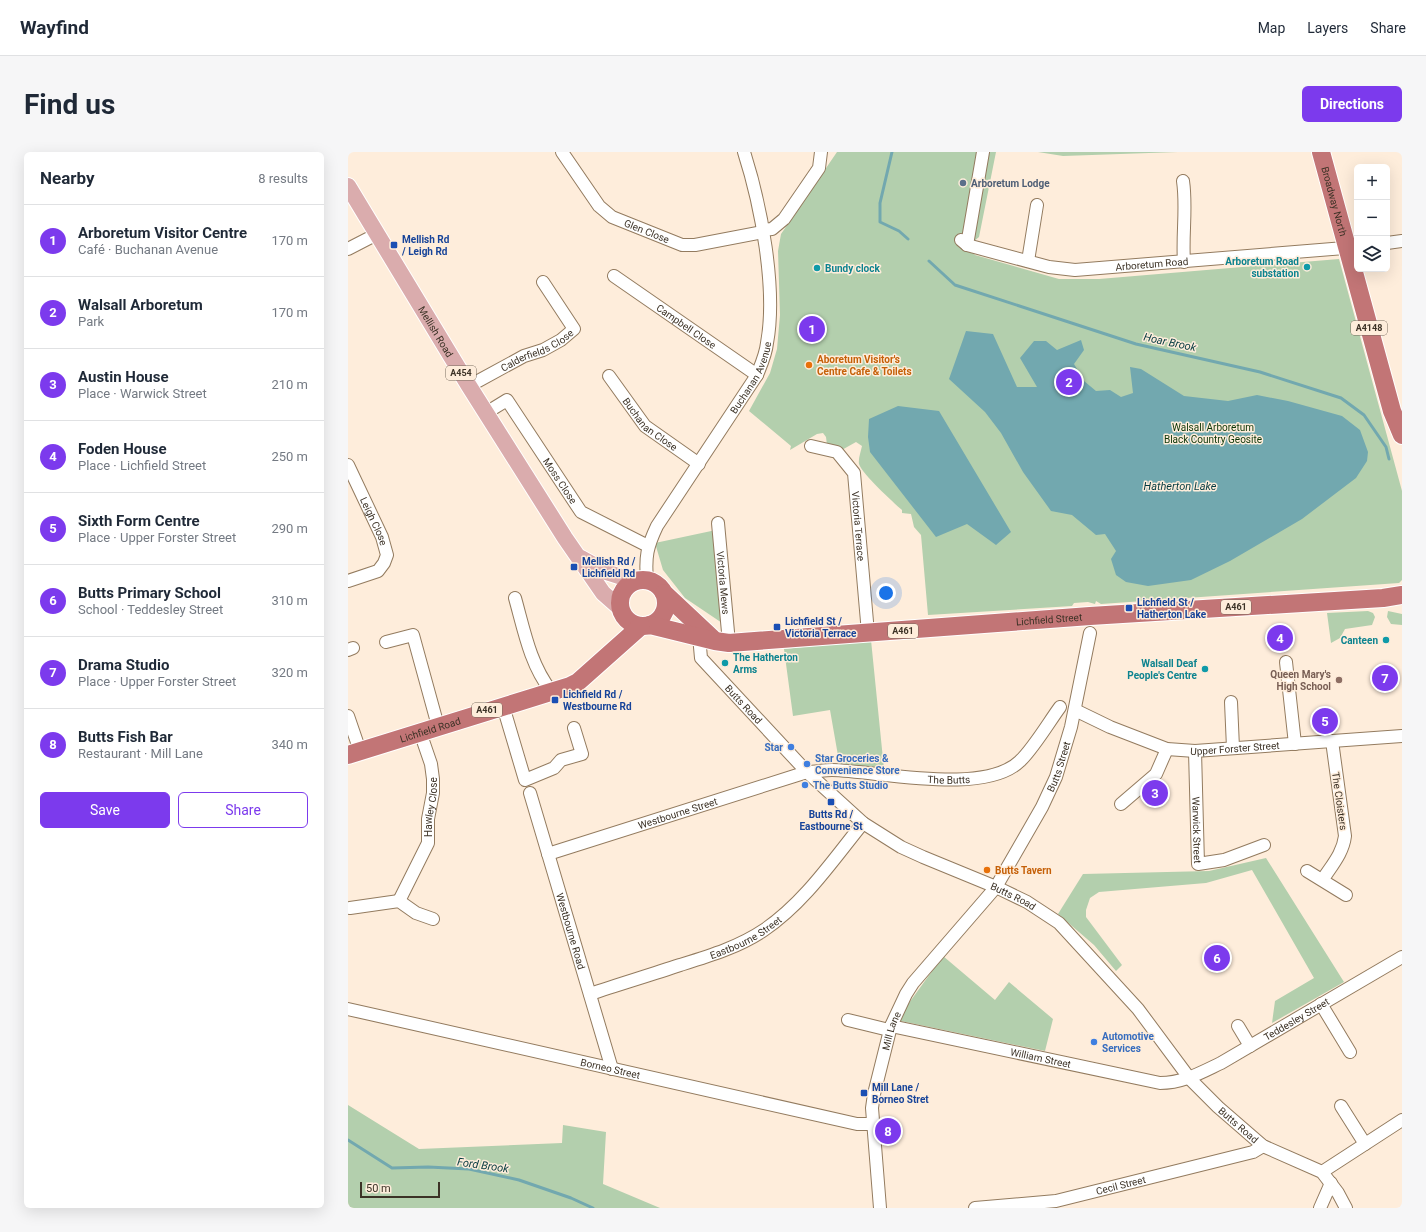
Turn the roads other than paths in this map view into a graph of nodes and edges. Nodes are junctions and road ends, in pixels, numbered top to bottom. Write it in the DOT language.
graph roads {
  1 [pos="562,152"];
  2 [pos="744,152"];
  3 [pos="821,152"];
  4 [pos="984,152"];
  5 [pos="1321,152"];
  6 [pos="1183,181"];
  7 [pos="348,186"];
  8 [pos="1037,205"];
  9 [pos="763,231"];
  10 [pos="377,234"];
  11 [pos="1402,241"];
  12 [pos="1390,243"];
  13 [pos="1352,248"];
  14 [pos="348,249"];
  15 [pos="1028,260"];
  16 [pos="1184,262"];
  17 [pos="614,276"];
  18 [pos="543,282"];
  19 [pos="758,375"];
  20 [pos="609,376"];
  21 [pos="469,386"];
  22 [pos="494,408"];
  23 [pos="1402,435"];
  24 [pos="811,446"];
  25 [pos="699,464"];
  26 [pos="348,465"];
  27 [pos="718,523"];
  28 [pos="648,546"];
  29 [pos="578,556"];
  30 [pos="640,580"];
  31 [pos="348,581"];
  32 [pos="664,593"];
  33 [pos="1402,595"];
  34 [pos="515,598"];
  35 [pos="1383,598"];
  36 [pos="1402,605"];
  37 [pos="622,613"];
  38 [pos="646,625"];
  39 [pos="868,633"];
  40 [pos="1090,633"];
  41 [pos="714,640"];
  42 [pos="386,642"];
  43 [pos="617,649"];
  44 [pos="1286,662"];
  45 [pos="551,691"];
  46 [pos="1231,702"];
  47 [pos="502,706"];
  48 [pos="1060,707"];
  49 [pos="1075,710"];
  50 [pos="348,716"];
  51 [pos="438,726"];
  52 [pos="574,728"];
  53 [pos="420,732"];
  54 [pos="1402,736"];
  55 [pos="1332,741"];
  56 [pos="1295,744"];
  57 [pos="1233,748"];
  58 [pos="1166,750"];
  59 [pos="1195,751"];
  60 [pos="354,753"];
  61 [pos="807,772"];
  62 [pos="530,793"];
  63 [pos="1121,804"];
  64 [pos="863,823"];
  65 [pos="1264,845"];
  66 [pos="548,854"];
  67 [pos="1307,871"];
  68 [pos="1323,879"];
  69 [pos="996,887"];
  70 [pos="1346,894"];
  71 [pos="399,901"];
  72 [pos="350,908"];
  73 [pos="432,919"];
  74 [pos="1402,958"];
  75 [pos="590,994"];
  76 [pos="1321,1004"];
  77 [pos="348,1009"];
  78 [pos="848,1020"];
  79 [pos="1238,1026"];
  80 [pos="890,1028"];
  81 [pos="1250,1046"];
  82 [pos="1350,1052"];
  83 [pos="612,1069"];
  84 [pos="1190,1079"];
  85 [pos="1341,1106"];
  86 [pos="1402,1120"];
  87 [pos="873,1124"];
  88 [pos="1364,1144"];
  89 [pos="1263,1146"];
  90 [pos="1322,1172"];
  91 [pos="1331,1183"];
  92 [pos="1056,1205"];
  93 [pos="880,1208"];
  94 [pos="975,1208"];
  95 [pos="1320,1208"];
  96 [pos="1346,1208"];
  1 -- 9 [label="street, Glen Close"];
  2 -- 9 [label="street, Buchanan Avenue"];
  3 -- 9 [label="street, Glen Close"];
  4 -- 15 [label="street, Arboretum Road"];
  5 -- 13 [label="highway, Broadway North / A4148"];
  6 -- 16 [label="street"];
  7 -- 10 [label="main road, Mellish Road / A454"];
  8 -- 15 [label="street"];
  9 -- 19 [label="street, Buchanan Avenue"];
  10 -- 14 [label="street"];
  10 -- 21 [label="main road, Mellish Road / A454"];
  11 -- 12 [label="street"];
  13 -- 16 [label="street, Arboretum Road"];
  13 -- 23 [label="highway, Broadway North / A4148"];
  15 -- 16 [label="street, Arboretum Road"];
  17 -- 19 [label="street, Campbell Close"];
  18 -- 21 [label="street, Calderfields Close"];
  19 -- 25 [label="street, Buchanan Avenue"];
  20 -- 25 [label="street, Buchanan Close"];
  21 -- 29 [label="main road, Mellish Road / A454"];
  22 -- 28 [label="street, Moss Close"];
  24 -- 39 [label="street, Victoria Terrace"];
  25 -- 28 [label="street, Buchanan Avenue"];
  26 -- 31 [label="street, Leigh Close"];
  27 -- 41 [label="street, Victoria Mews"];
  28 -- 30 [label="street, Buchanan Avenue"];
  29 -- 30 [label="main road, Mellish Road / A454"];
  29 -- 37 [label="main road, Mellish Road / A454"];
  30 -- 32 [label="highway"];
  30 -- 37 [label="highway"];
  32 -- 38 [label="highway"];
  32 -- 41 [label="highway"];
  33 -- 35 [label="highway, Lichfield Street"];
  34 -- 45 [label="street"];
  35 -- 36 [label="highway, Lichfield Street / A461"];
  35 -- 39 [label="highway, Lichfield Street / A461"];
  37 -- 38 [label="highway"];
  37 -- 43 [label="highway"];
  38 -- 41 [label="highway, Lichfield Street / A461"];
  38 -- 43 [label="highway, Lichfield Road / A461"];
  39 -- 41 [label="highway, Lichfield Street / A461"];
  40 -- 49 [label="street, Butts Street"];
  41 -- 61 [label="street, Butts Road"];
  42 -- 51 [label="street"];
  43 -- 45 [label="highway, Lichfield Road / A461"];
  44 -- 56 [label="street"];
  45 -- 47 [label="highway, Lichfield Road / A461"];
  46 -- 57 [label="street"];
  47 -- 51 [label="highway, Lichfield Road / A461"];
  47 -- 52 [label="street"];
  48 -- 61 [label="street, The Butts"];
  49 -- 58 [label="street, Upper Forster Street"];
  49 -- 69 [label="street, Butts Street"];
  50 -- 60 [label="street"];
  51 -- 53 [label="highway, Lichfield Road / A461"];
  53 -- 60 [label="highway, Lichfield Road / A461"];
  53 -- 71 [label="street, Hawley Close"];
  54 -- 55 [label="street, Upper Forster Street"];
  55 -- 56 [label="street, Upper Forster Street"];
  55 -- 68 [label="street, The Cloisters"];
  56 -- 57 [label="street, Upper Forster Street"];
  57 -- 59 [label="street, Upper Forster Street"];
  58 -- 59 [label="street, Upper Forster Street"];
  58 -- 63 [label="street"];
  59 -- 65 [label="street, Warwick Street"];
  61 -- 64 [label="street, Butts Road"];
  61 -- 66 [label="street, Westbourne Street"];
  62 -- 66 [label="street, Westbourne Road"];
  64 -- 69 [label="street, Butts Road"];
  64 -- 75 [label="street, Eastbourne Street"];
  66 -- 75 [label="street, Westbourne Road"];
  67 -- 68 [label="street"];
  68 -- 70 [label="street"];
  69 -- 80 [label="street, Mill Lane"];
  69 -- 84 [label="street, Butts Road"];
  71 -- 72 [label="street"];
  71 -- 73 [label="street"];
  74 -- 76 [label="street, Teddesley Street"];
  75 -- 83 [label="street, Westbourne Road"];
  76 -- 81 [label="street, Teddesley Street"];
  76 -- 82 [label="street"];
  77 -- 83 [label="street, Borneo Street"];
  78 -- 80 [label="street, William Street"];
  79 -- 81 [label="street"];
  80 -- 84 [label="street, William Street"];
  80 -- 87 [label="street, Mill Lane"];
  81 -- 84 [label="street, Teddesley Street"];
  83 -- 87 [label="street, Borneo Street"];
  84 -- 89 [label="street, Butts Road"];
  85 -- 88 [label="street"];
  86 -- 88 [label="street"];
  87 -- 93 [label="street, Mill Lane"];
  88 -- 90 [label="street"];
  89 -- 90 [label="street, Butts Road"];
  89 -- 92 [label="street, Cecil Street"];
  90 -- 91 [label="street"];
  91 -- 95 [label="street"];
  91 -- 96 [label="street"];
  92 -- 94 [label="street, Cecil Street"];
}
